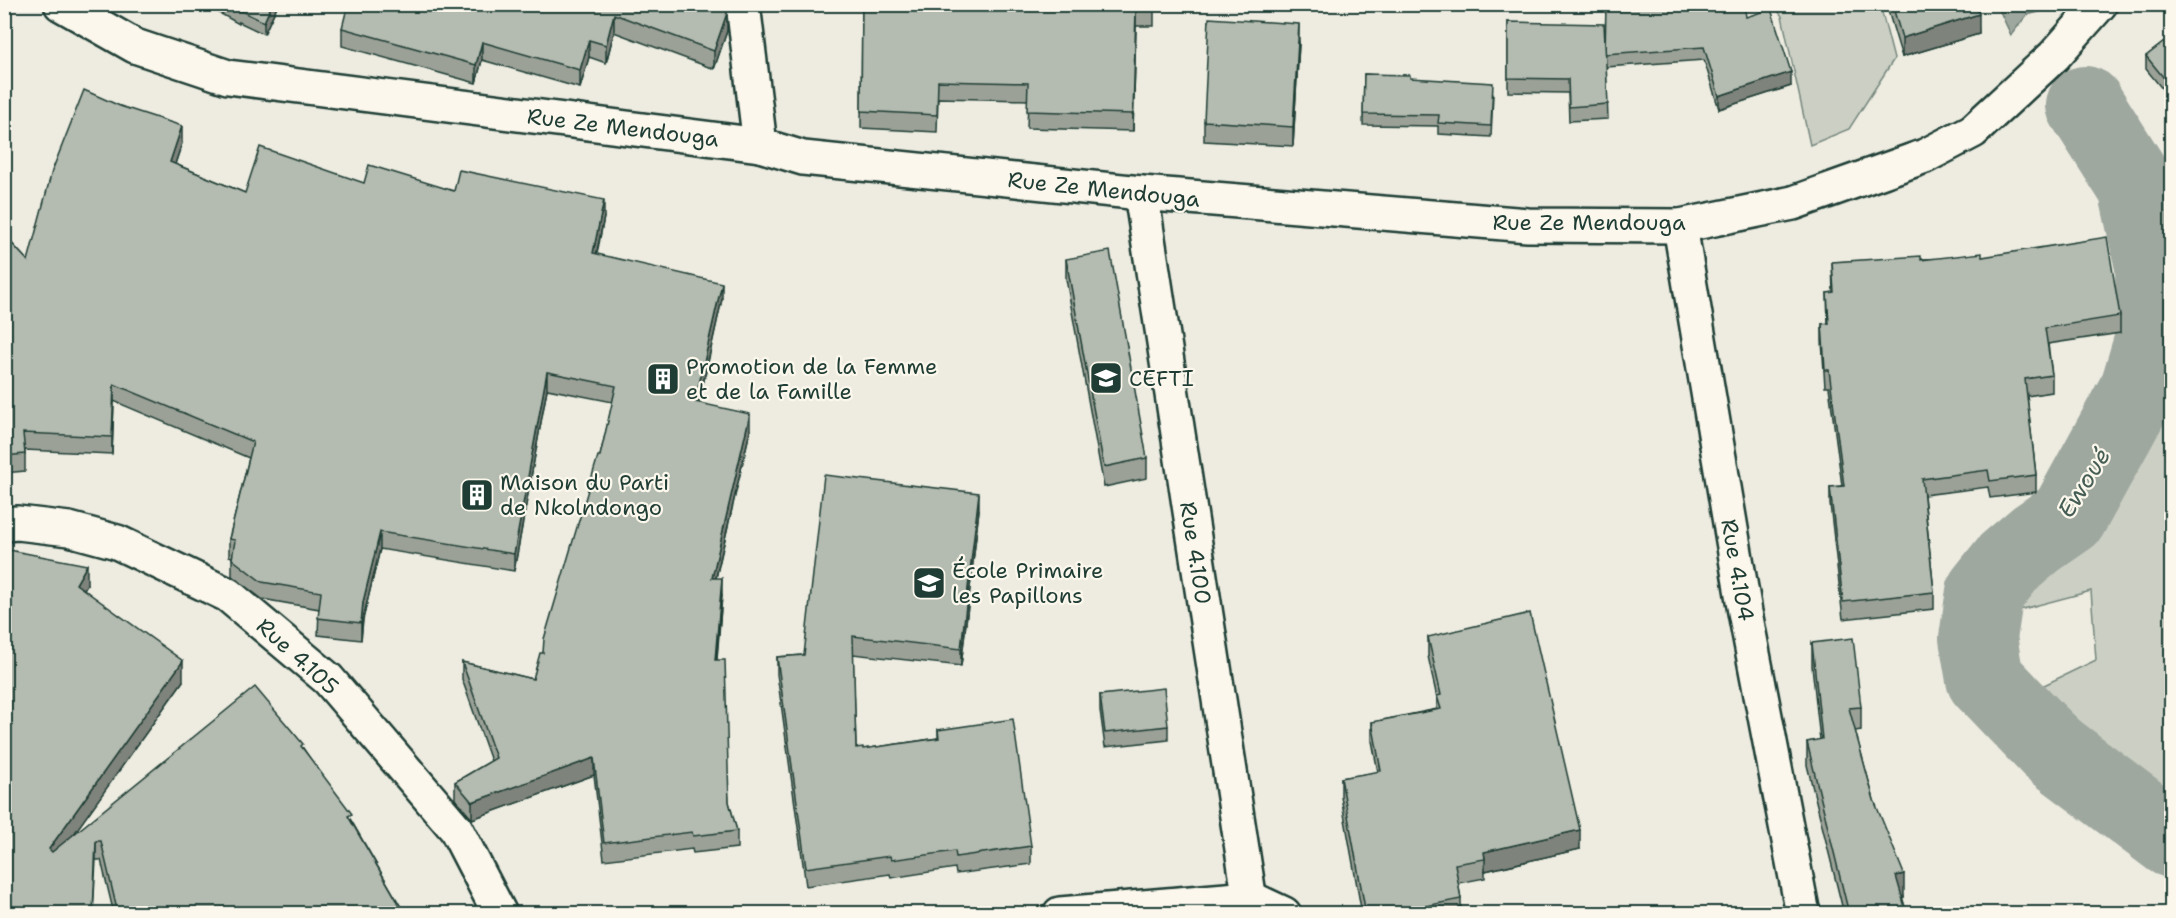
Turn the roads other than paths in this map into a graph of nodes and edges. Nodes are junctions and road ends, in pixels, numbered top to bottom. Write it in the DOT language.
graph roads {
  1 [pos="61,4"];
  2 [pos="743,4"];
  3 [pos="2094,12"];
  4 [pos="760,145"];
  5 [pos="1141,193"];
  6 [pos="1680,226"];
  7 [pos="4,524"];
  8 [pos="1251,906"];
  9 [pos="500,914"];
  10 [pos="1060,914"];
  11 [pos="1284,914"];
  12 [pos="1803,914"];
  1 -- 4 [label="street, Rue Ze Mendouga"];
  2 -- 4 [label="street"];
  3 -- 6 [label="street, Rue Ze Mendouga"];
  4 -- 5 [label="street, Rue Ze Mendouga"];
  5 -- 6 [label="street, Rue Ze Mendouga"];
  5 -- 8 [label="street, Rue 4.100"];
  6 -- 12 [label="street, Rue 4.104"];
  7 -- 9 [label="street, Rue 4.105"];
  8 -- 10 [label="street"];
  8 -- 11 [label="street"];
}
